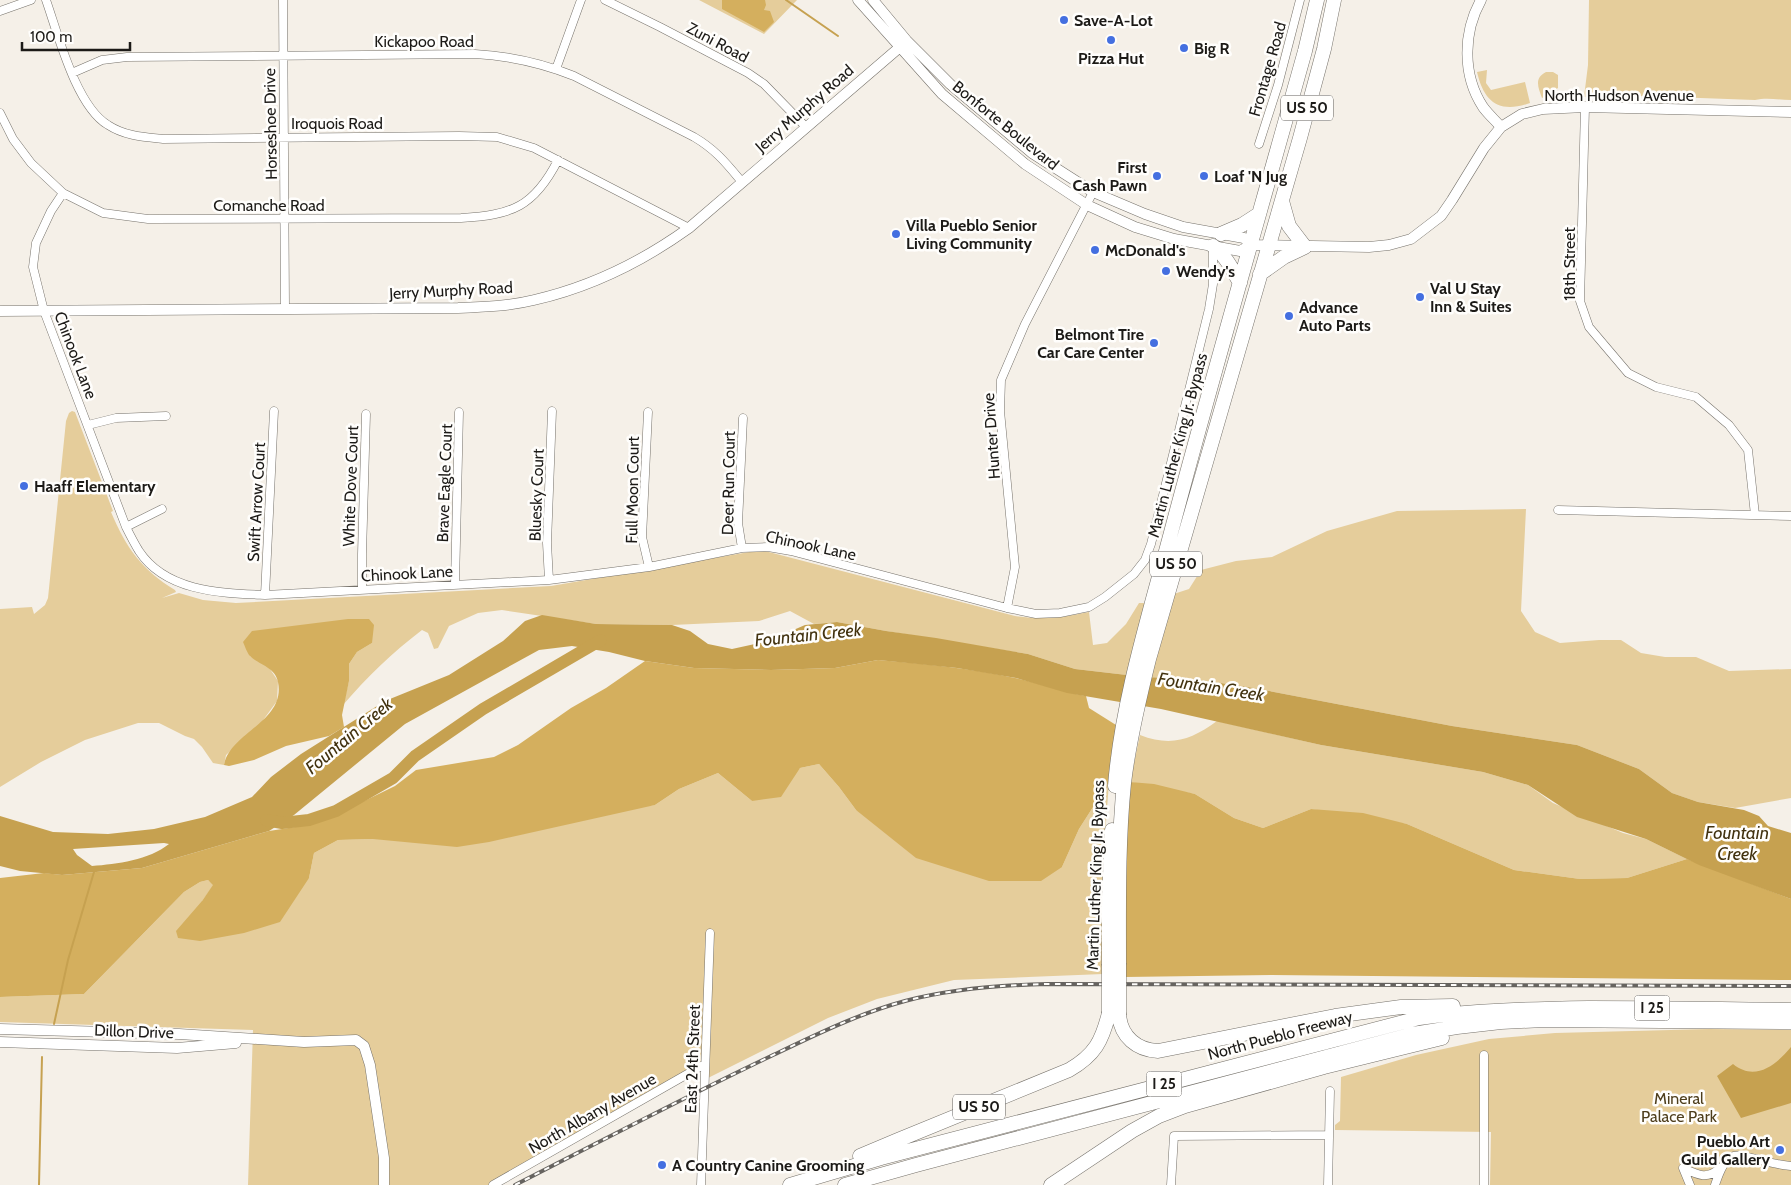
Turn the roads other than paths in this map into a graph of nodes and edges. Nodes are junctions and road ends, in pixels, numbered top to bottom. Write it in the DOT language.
graph roads {
  1 [pos="31,0"];
  2 [pos="46,0"];
  3 [pos="283,0"];
  4 [pos="581,0"];
  5 [pos="605,0"];
  6 [pos="858,0"];
  7 [pos="873,0"];
  8 [pos="1300,0"];
  9 [pos="1317,0"];
  10 [pos="1334,0"];
  11 [pos="1481,0"];
  12 [pos="0,12"];
  13 [pos="904,44"];
  14 [pos="282,56"];
  15 [pos="556,69"];
  16 [pos="72,73"];
  17 [pos="1585,107"];
  18 [pos="1791,112"];
  19 [pos="0,113"];
  20 [pos="806,127"];
  21 [pos="1500,127"];
  22 [pos="284,138"];
  23 [pos="1259,144"];
  24 [pos="558,160"];
  25 [pos="742,182"];
  26 [pos="1093,192"];
  27 [pos="63,193"];
  28 [pos="1281,201"];
  29 [pos="1087,205"];
  30 [pos="1260,214"];
  31 [pos="284,219"];
  32 [pos="689,228"];
  33 [pos="1217,240"];
  34 [pos="1251,245"];
  35 [pos="1268,246"];
  36 [pos="1305,247"];
  37 [pos="1260,274"];
  38 [pos="1240,283"];
  39 [pos="285,308"];
  40 [pos="0,311"];
  41 [pos="44,311"];
  42 [pos="274,411"];
  43 [pos="459,412"];
  44 [pos="552,412"];
  45 [pos="648,412"];
  46 [pos="366,414"];
  47 [pos="166,416"];
  48 [pos="742,418"];
  49 [pos="88,425"];
  50 [pos="162,509"];
  51 [pos="1558,510"];
  52 [pos="1755,515"];
  53 [pos="1791,516"];
  54 [pos="126,527"];
  55 [pos="742,548"];
  56 [pos="649,567"];
  57 [pos="549,580"];
  58 [pos="455,584"];
  59 [pos="362,589"];
  60 [pos="265,595"];
  61 [pos="1007,608"];
  62 [pos="1143,658"];
  63 [pos="710,933"];
  64 [pos="1513,1009"];
  65 [pos="1791,1010"];
  66 [pos="1114,1014"];
  67 [pos="1501,1022"];
  68 [pos="1791,1022"];
  69 [pos="0,1029"];
  70 [pos="267,1040"];
  71 [pos="0,1042"];
  72 [pos="1484,1055"];
  73 [pos="705,1064"];
  74 [pos="1330,1091"];
  75 [pos="1328,1134"];
  76 [pos="1723,1164"];
  77 [pos="1791,1166"];
  78 [pos="818,1176"];
  79 [pos="384,1185"];
  80 [pos="493,1185"];
  81 [pos="701,1185"];
  82 [pos="790,1185"];
  83 [pos="845,1185"];
  84 [pos="1051,1185"];
  85 [pos="1171,1185"];
  86 [pos="1328,1185"];
  87 [pos="1484,1185"];
  88 [pos="1690,1185"];
  89 [pos="1715,1185"];
  1 -- 12 [label="street"];
  2 -- 16 [label="street, Iroquois Road"];
  3 -- 14 [label="street, Horseshoe Drive"];
  4 -- 15 [label="street"];
  5 -- 20 [label="street, Zuni Road"];
  6 -- 13 [label="street, Bonforte Boulevard"];
  7 -- 13 [label="street, Bonforte Boulevard"];
  8 -- 23 [label="street, Frontage Road"];
  9 -- 30 [label="highway, Martin Luther King Jr. Bypass / US 50"];
  10 -- 28 [label="highway, Martin Luther King Jr. Bypass / US 50"];
  11 -- 21 [label="street"];
  13 -- 20 [label="street, Jerry Murphy Road"];
  13 -- 26 [label="street, Bonforte Boulevard"];
  13 -- 29 [label="street, Bonforte Boulevard"];
  14 -- 15 [label="street, Kickapoo Road"];
  14 -- 16 [label="street, Kickapoo Road"];
  14 -- 22 [label="street, Horseshoe Drive"];
  15 -- 25 [label="street, Kickapoo Road"];
  16 -- 22 [label="street, Iroquois Road"];
  17 -- 18 [label="street, North Hudson Avenue"];
  17 -- 21 [label="street, North Hudson Avenue"];
  17 -- 52 [label="street, 18th Street"];
  19 -- 27 [label="street, Comanche Road"];
  20 -- 25 [label="street, Jerry Murphy Road"];
  21 -- 36 [label="street, North Hudson Avenue"];
  22 -- 24 [label="street, Iroquois Road"];
  22 -- 31 [label="street, Horseshoe Drive"];
  24 -- 31 [label="street, Comanche Road"];
  24 -- 32 [label="street, Iroquois Road"];
  25 -- 32 [label="street, Jerry Murphy Road"];
  26 -- 29 [label="street, Hunter Drive"];
  26 -- 33 [label="street, Bonforte Boulevard"];
  27 -- 31 [label="street, Comanche Road"];
  27 -- 41 [label="street, Chinook Lane"];
  28 -- 35 [label="highway, Martin Luther King Jr. Bypass / US 50"];
  28 -- 36 [label="highway"];
  29 -- 33 [label="street, Bonforte Boulevard"];
  29 -- 61 [label="street, Hunter Drive"];
  30 -- 33 [label="highway"];
  30 -- 34 [label="highway, Martin Luther King Jr. Bypass / US 50"];
  31 -- 39 [label="street, Horseshoe Drive"];
  32 -- 39 [label="street, Jerry Murphy Road"];
  33 -- 34 [label="street, Bonforte Boulevard"];
  33 -- 38 [label="highway"];
  33 -- 61 [label="street, Chinook Lane"];
  34 -- 35 [label="street, Bonforte Boulevard"];
  34 -- 38 [label="highway, Martin Luther King Jr. Bypass / US 50"];
  35 -- 36 [label="street, North Hudson Avenue"];
  35 -- 37 [label="highway, Martin Luther King Jr. Bypass / US 50"];
  36 -- 37 [label="highway"];
  37 -- 62 [label="highway, Martin Luther King Jr. Bypass / US 50"];
  38 -- 62 [label="highway, Martin Luther King Jr. Bypass / US 50"];
  39 -- 41 [label="street, Jerry Murphy Road"];
  40 -- 41 [label="street, Jerry Murphy Road"];
  41 -- 49 [label="street, Chinook Lane"];
  42 -- 60 [label="street, Swift Arrow Court"];
  43 -- 58 [label="street, Brave Eagle Court"];
  44 -- 57 [label="street, Bluesky Court"];
  45 -- 56 [label="street, Full Moon Court"];
  46 -- 59 [label="street, White Dove Court"];
  47 -- 49 [label="street"];
  48 -- 55 [label="street, Deer Run Court"];
  49 -- 54 [label="street, Chinook Lane"];
  50 -- 54 [label="street"];
  51 -- 52 [label="street"];
  52 -- 53 [label="street"];
  54 -- 60 [label="street, Chinook Lane"];
  55 -- 56 [label="street, Chinook Lane"];
  55 -- 61 [label="street, Chinook Lane"];
  56 -- 57 [label="street, Chinook Lane"];
  57 -- 58 [label="street, Chinook Lane"];
  58 -- 59 [label="street, Chinook Lane"];
  59 -- 60 [label="street, Chinook Lane"];
  62 -- 66 [label="highway, Martin Luther King Jr. Bypass / US 50, bridge"];
  63 -- 73 [label="street, East 24th Street"];
  64 -- 65 [label="highway, North Pueblo Freeway / I 25"];
  64 -- 66 [label="highway"];
  64 -- 78 [label="highway, North Pueblo Freeway / I 25"];
  66 -- 78 [label="highway, Martin Luther King Jr. Bypass / US 50"];
  67 -- 68 [label="highway, North Pueblo Freeway / I 25"];
  67 -- 83 [label="highway, North Pueblo Freeway / I 25"];
  67 -- 84 [label="highway"];
  69 -- 70 [label="street, Dillon Drive"];
  70 -- 71 [label="street, Dillon Drive"];
  70 -- 79 [label="street, Dillon Drive"];
  72 -- 87 [label="street"];
  73 -- 80 [label="street, North Albany Avenue"];
  73 -- 81 [label="street, East 24th Street"];
  74 -- 75 [label="street"];
  75 -- 85 [label="street"];
  75 -- 86 [label="street"];
  76 -- 77 [label="street"];
  76 -- 88 [label="street"];
  76 -- 89 [label="street"];
  78 -- 82 [label="highway, North Pueblo Freeway / I 25"];
}
